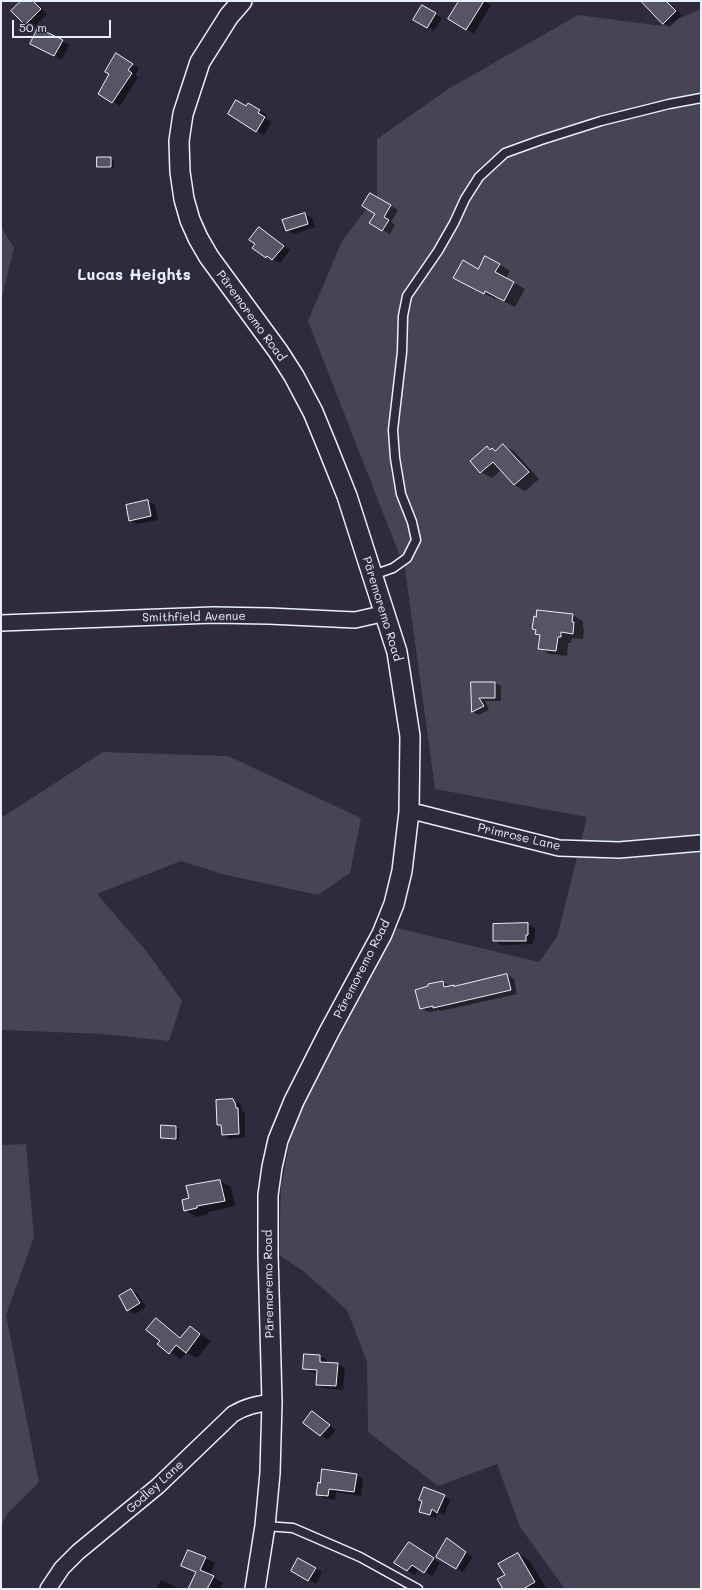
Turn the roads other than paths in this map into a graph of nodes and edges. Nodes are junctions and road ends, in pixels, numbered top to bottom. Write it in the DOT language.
graph roads {
  1 [pos="242,1"];
  2 [pos="701,98"];
  3 [pos="373,575"];
  4 [pos="386,614"];
  5 [pos="1,623"];
  6 [pos="409,812"];
  7 [pos="701,843"];
  8 [pos="272,1402"];
  9 [pos="265,1526"];
  10 [pos="48,1589"];
  11 [pos="255,1589"];
  12 [pos="418,1589"];
  1 -- 3 [label="street, Pāremoremo Road"];
  2 -- 3 [label="lane"];
  3 -- 4 [label="street, Pāremoremo Road"];
  4 -- 5 [label="street, Smithfield Avenue"];
  4 -- 6 [label="street, Pāremoremo Road"];
  6 -- 7 [label="street, Primrose Lane"];
  6 -- 8 [label="street, Pāremoremo Road"];
  8 -- 9 [label="street, Pāremoremo Road"];
  8 -- 10 [label="street, Godley Lane"];
  9 -- 11 [label="street, Pāremoremo Road"];
  9 -- 12 [label="lane"];
}
